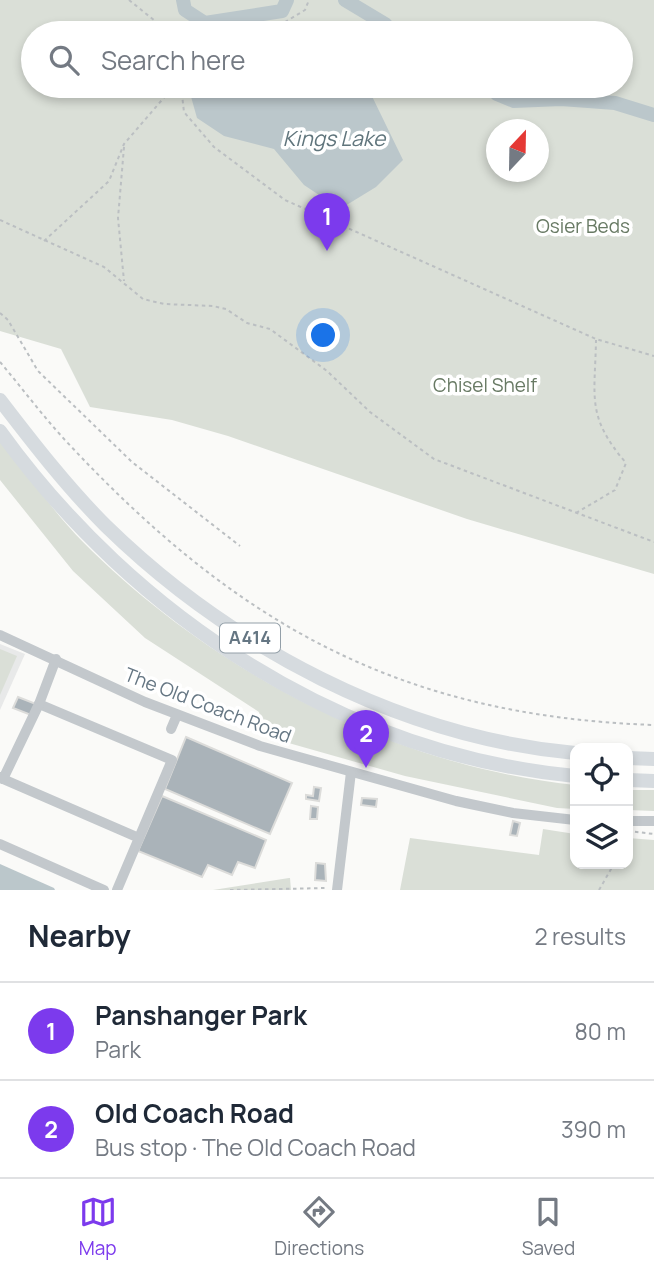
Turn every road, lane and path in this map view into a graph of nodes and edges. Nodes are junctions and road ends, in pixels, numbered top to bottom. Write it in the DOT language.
graph roads {
  1 [pos="129,0"];
  2 [pos="309,0"];
  3 [pos="155,21"];
  4 [pos="287,21"];
  5 [pos="164,98"];
  6 [pos="182,98"];
  7 [pos="124,144"];
  8 [pos="0,220"];
  9 [pos="44,241"];
  10 [pos="124,282"];
  11 [pos="0,313"];
  12 [pos="596,339"];
  13 [pos="654,356"];
  14 [pos="0,362"];
  15 [pos="0,400"];
  16 [pos="0,431"];
  17 [pos="575,513"];
  18 [pos="654,542"];
  19 [pos="240,546"];
  20 [pos="0,635"];
  21 [pos="55,659"];
  22 [pos="40,704"];
  23 [pos="177,715"];
  24 [pos="654,725"];
  25 [pos="171,729"];
  26 [pos="570,752"];
  27 [pos="633,758"];
  28 [pos="654,759"];
  29 [pos="351,772"];
  30 [pos="570,775"];
  31 [pos="1,778"];
  32 [pos="633,780"];
  33 [pos="654,781"];
  34 [pos="570,819"];
  35 [pos="633,821"];
  36 [pos="654,821"];
  37 [pos="633,832"];
  38 [pos="654,834"];
  39 [pos="139,838"];
  40 [pos="0,844"];
  41 [pos="611,869"];
  42 [pos="337,889"];
  43 [pos="104,890"];
  44 [pos="117,890"];
  45 [pos="230,890"];
  46 [pos="599,890"];
  1 -- 3 [label="path"];
  2 -- 4 [label="path"];
  5 -- 7 [label="path"];
  6 -- 12 [label="path"];
  7 -- 9 [label="path"];
  7 -- 10 [label="path"];
  8 -- 9 [label="path"];
  9 -- 10 [label="path"];
  10 -- 17 [label="path"];
  11 -- 19 [label="path"];
  12 -- 13 [label="path"];
  12 -- 17 [label="path"];
  14 -- 24 [label="path"];
  15 -- 26 [label="highway, A414"];
  16 -- 30 [label="highway, A414"];
  17 -- 18 [label="path"];
  20 -- 21 [label="street, The Old Coach Road"];
  21 -- 22 [label="street"];
  21 -- 23 [label="street, The Old Coach Road"];
  22 -- 31 [label="street"];
  22 -- 39 [label="street"];
  23 -- 25 [label="street"];
  23 -- 29 [label="street, The Old Coach Road"];
  27 -- 28 [label="highway"];
  29 -- 34 [label="street, The Old Coach Road"];
  29 -- 42 [label="street"];
  31 -- 39 [label="street"];
  32 -- 33 [label="highway"];
  35 -- 36 [label="street"];
  37 -- 38 [label="path"];
  39 -- 44 [label="street"];
  40 -- 43 [label="street"];
  41 -- 46 [label="path"];
  42 -- 45 [label="path"];
}
